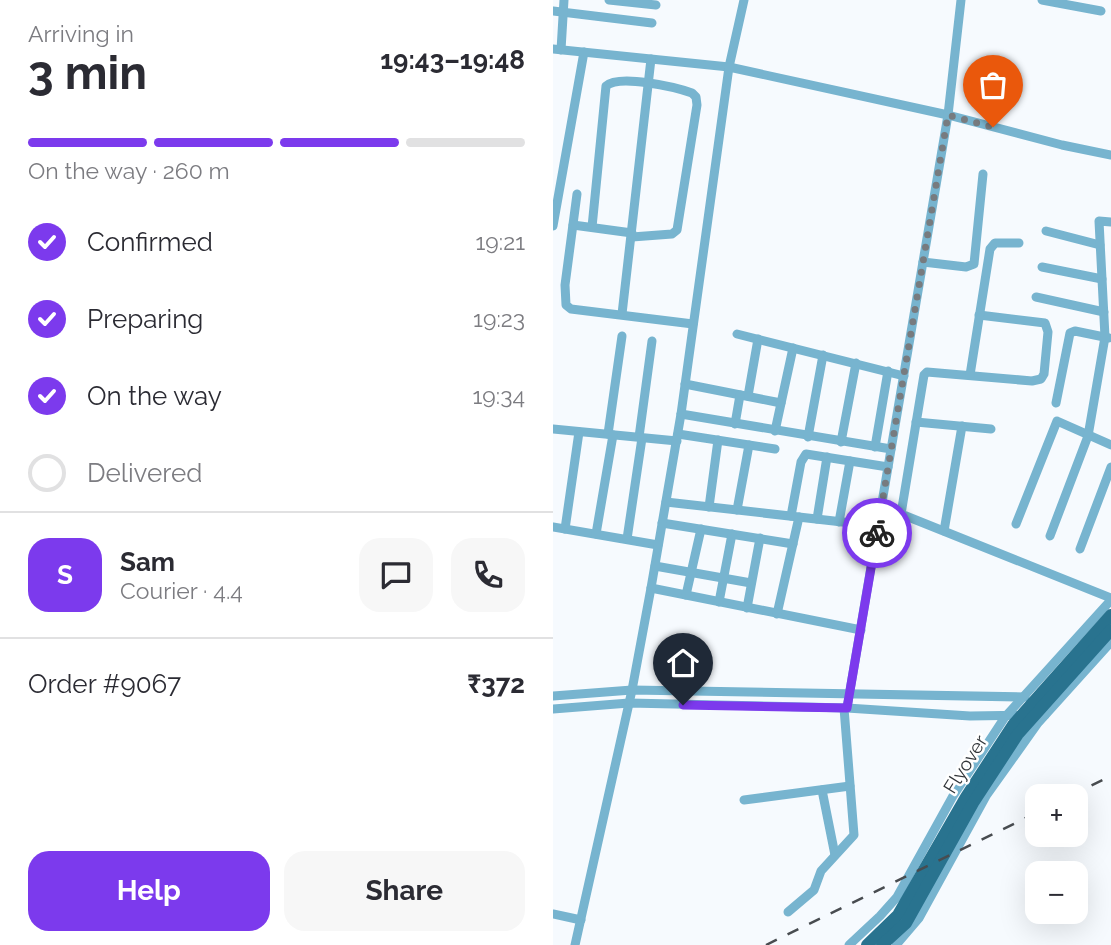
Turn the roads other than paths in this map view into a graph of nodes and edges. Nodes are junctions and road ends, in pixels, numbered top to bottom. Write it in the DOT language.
graph roads {
  1 [pos="564,0"];
  2 [pos="609,0"];
  3 [pos="744,0"];
  4 [pos="961,0"];
  5 [pos="1042,0"];
  6 [pos="1069,2"];
  7 [pos="656,5"];
  8 [pos="1101,11"];
  9 [pos="553,12"];
  10 [pos="564,13"];
  11 [pos="652,23"];
  12 [pos="557,49"];
  13 [pos="585,52"];
  14 [pos="652,59"];
  15 [pos="729,66"];
  16 [pos="650,84"];
  17 [pos="948,115"];
  18 [pos="1111,155"];
  19 [pos="983,174"];
  20 [pos="557,181"];
  21 [pos="577,194"];
  22 [pos="1111,222"];
  23 [pos="573,225"];
  24 [pos="553,226"];
  25 [pos="591,227"];
  26 [pos="1047,231"];
  27 [pos="632,235"];
  28 [pos="1019,243"];
  29 [pos="1100,245"];
  30 [pos="923,262"];
  31 [pos="1042,267"];
  32 [pos="1102,279"];
  33 [pos="553,284"];
  34 [pos="565,285"];
  35 [pos="1036,297"];
  36 [pos="1104,312"];
  37 [pos="622,314"];
  38 [pos="979,316"];
  39 [pos="693,324"];
  40 [pos="737,334"];
  41 [pos="622,336"];
  42 [pos="1108,337"];
  43 [pos="758,339"];
  44 [pos="652,341"];
  45 [pos="793,348"];
  46 [pos="823,355"];
  47 [pos="856,363"];
  48 [pos="888,372"];
  49 [pos="970,375"];
  50 [pos="904,376"];
  51 [pos="685,384"];
  52 [pos="744,396"];
  53 [pos="1056,402"];
  54 [pos="781,403"];
  55 [pos="681,414"];
  56 [pos="916,422"];
  57 [pos="736,424"];
  58 [pos="963,426"];
  59 [pos="553,429"];
  60 [pos="991,429"];
  61 [pos="775,431"];
  62 [pos="579,432"];
  63 [pos="610,435"];
  64 [pos="1088,436"];
  65 [pos="641,437"];
  66 [pos="677,437"];
  67 [pos="808,437"];
  68 [pos="718,440"];
  69 [pos="841,442"];
  70 [pos="749,445"];
  71 [pos="1111,445"];
  72 [pos="875,447"];
  73 [pos="775,449"];
  74 [pos="891,449"];
  75 [pos="827,457"];
  76 [pos="850,461"];
  77 [pos="888,467"];
  78 [pos="1111,467"];
  79 [pos="666,502"];
  80 [pos="709,507"];
  81 [pos="737,510"];
  82 [pos="795,517"];
  83 [pos="817,519"];
  84 [pos="839,522"];
  85 [pos="662,523"];
  86 [pos="1016,524"];
  87 [pos="878,526"];
  88 [pos="553,527"];
  89 [pos="565,529"];
  90 [pos="701,529"];
  91 [pos="944,531"];
  92 [pos="596,534"];
  93 [pos="732,534"];
  94 [pos="1050,536"];
  95 [pos="760,538"];
  96 [pos="627,539"];
  97 [pos="793,544"];
  98 [pos="658,545"];
  99 [pos="1080,550"];
  100 [pos="655,566"];
  101 [pos="691,572"];
  102 [pos="724,578"];
  103 [pos="751,583"];
  104 [pos="651,588"];
  105 [pos="686,596"];
  106 [pos="1111,599"];
  107 [pos="719,602"];
  108 [pos="747,608"];
  109 [pos="777,614"];
  110 [pos="1111,615"];
  111 [pos="861,630"];
  112 [pos="1111,630"];
  113 [pos="1111,642"];
  114 [pos="632,690"];
  115 [pos="850,694"];
  116 [pos="553,696"];
  117 [pos="1025,696"];
  118 [pos="629,704"];
  119 [pos="846,708"];
  120 [pos="553,709"];
  121 [pos="1045,715"];
  122 [pos="1006,717"];
  123 [pos="850,786"];
  124 [pos="822,790"];
  125 [pos="744,800"];
  126 [pos="835,855"];
  127 [pos="788,912"];
  128 [pos="553,914"];
  129 [pos="581,920"];
  130 [pos="575,945"];
  131 [pos="849,945"];
  132 [pos="867,945"];
  133 [pos="882,945"];
  134 [pos="896,945"];
  1 -- 10 [label="street"];
  2 -- 7 [label="street"];
  3 -- 15 [label="street"];
  4 -- 17 [label="street"];
  5 -- 6 [label="street"];
  6 -- 8 [label="street"];
  9 -- 10 [label="street"];
  10 -- 11 [label="street"];
  10 -- 12 [label="street"];
  12 -- 13 [label="street"];
  13 -- 14 [label="street"];
  13 -- 20 [label="street"];
  14 -- 15 [label="street"];
  14 -- 16 [label="street"];
  15 -- 17 [label="street"];
  15 -- 39 [label="street"];
  16 -- 25 [label="street"];
  16 -- 27 [label="street"];
  16 -- 27 [label="street"];
  17 -- 18 [label="street"];
  17 -- 30 [label="street"];
  19 -- 30 [label="street"];
  20 -- 24 [label="street"];
  21 -- 23 [label="street"];
  22 -- 29 [label="street"];
  23 -- 25 [label="street"];
  23 -- 34 [label="street"];
  25 -- 27 [label="street"];
  26 -- 29 [label="street"];
  27 -- 37 [label="street"];
  28 -- 38 [label="street"];
  29 -- 32 [label="street"];
  30 -- 50 [label="street"];
  31 -- 32 [label="street"];
  32 -- 36 [label="street"];
  33 -- 34 [label="street"];
  34 -- 37 [label="street"];
  35 -- 36 [label="street"];
  36 -- 42 [label="street"];
  37 -- 39 [label="street"];
  38 -- 49 [label="street"];
  38 -- 49 [label="street"];
  39 -- 51 [label="street"];
  40 -- 43 [label="street"];
  41 -- 63 [label="street"];
  42 -- 53 [label="street"];
  42 -- 64 [label="street"];
  43 -- 45 [label="street"];
  43 -- 52 [label="street"];
  44 -- 65 [label="street"];
  45 -- 46 [label="street"];
  45 -- 54 [label="street"];
  46 -- 47 [label="street"];
  46 -- 67 [label="street"];
  47 -- 48 [label="street"];
  47 -- 69 [label="street"];
  48 -- 50 [label="street"];
  48 -- 72 [label="street"];
  49 -- 56 [label="street"];
  50 -- 74 [label="street"];
  51 -- 52 [label="street"];
  51 -- 55 [label="street"];
  52 -- 54 [label="street"];
  52 -- 57 [label="street"];
  54 -- 61 [label="street"];
  55 -- 57 [label="street"];
  55 -- 66 [label="street"];
  56 -- 58 [label="street"];
  56 -- 91 [label="street"];
  57 -- 61 [label="street"];
  58 -- 60 [label="street"];
  58 -- 91 [label="street"];
  59 -- 62 [label="street"];
  61 -- 67 [label="street"];
  62 -- 63 [label="street"];
  62 -- 89 [label="street"];
  63 -- 65 [label="street"];
  63 -- 92 [label="street"];
  64 -- 71 [label="street"];
  64 -- 86 [label="street"];
  64 -- 94 [label="street"];
  65 -- 66 [label="street"];
  65 -- 96 [label="street"];
  66 -- 68 [label="street"];
  66 -- 79 [label="street"];
  67 -- 69 [label="street"];
  68 -- 70 [label="street"];
  68 -- 80 [label="street"];
  69 -- 72 [label="street"];
  70 -- 73 [label="street"];
  70 -- 81 [label="street"];
  72 -- 74 [label="street"];
  74 -- 77 [label="street"];
  75 -- 76 [label="street"];
  75 -- 82 [label="street"];
  75 -- 83 [label="street"];
  76 -- 77 [label="street"];
  76 -- 84 [label="street"];
  77 -- 87 [label="street"];
  78 -- 99 [label="street"];
  79 -- 80 [label="street"];
  79 -- 85 [label="street"];
  80 -- 81 [label="street"];
  81 -- 82 [label="street"];
  82 -- 83 [label="street"];
  82 -- 97 [label="street"];
  83 -- 84 [label="street"];
  84 -- 87 [label="street"];
  85 -- 90 [label="street"];
  85 -- 98 [label="street"];
  87 -- 111 [label="street"];
  88 -- 89 [label="street"];
  89 -- 92 [label="street"];
  90 -- 93 [label="street"];
  90 -- 101 [label="street"];
  91 -- 106 [label="street"];
  92 -- 96 [label="street"];
  93 -- 95 [label="street"];
  93 -- 102 [label="street"];
  95 -- 97 [label="street"];
  95 -- 103 [label="street"];
  96 -- 98 [label="street"];
  97 -- 109 [label="street"];
  98 -- 100 [label="street"];
  100 -- 101 [label="street"];
  100 -- 104 [label="street"];
  101 -- 102 [label="street"];
  101 -- 105 [label="street"];
  102 -- 103 [label="street"];
  102 -- 107 [label="street"];
  103 -- 108 [label="street"];
  104 -- 105 [label="street"];
  104 -- 114 [label="street"];
  105 -- 107 [label="street"];
  106 -- 117 [label="street"];
  107 -- 108 [label="street"];
  108 -- 109 [label="street"];
  109 -- 111 [label="street"];
  110 -- 132 [label="main road, Flyover"];
  111 -- 115 [label="street"];
  112 -- 133 [label="main road, Flyover"];
  113 -- 121 [label="street"];
  114 -- 115 [label="street"];
  114 -- 116 [label="street"];
  114 -- 118 [label="street"];
  115 -- 117 [label="street"];
  115 -- 119 [label="street"];
  117 -- 122 [label="street"];
  118 -- 119 [label="street"];
  118 -- 120 [label="street"];
  118 -- 129 [label="street"];
  119 -- 122 [label="street"];
  119 -- 123 [label="street"];
  121 -- 122 [label="street"];
  121 -- 134 [label="street"];
  122 -- 131 [label="street"];
  123 -- 124 [label="street"];
  123 -- 126 [label="street"];
  124 -- 125 [label="street"];
  124 -- 126 [label="street"];
  126 -- 127 [label="street"];
  128 -- 129 [label="street"];
  129 -- 130 [label="street"];
}
